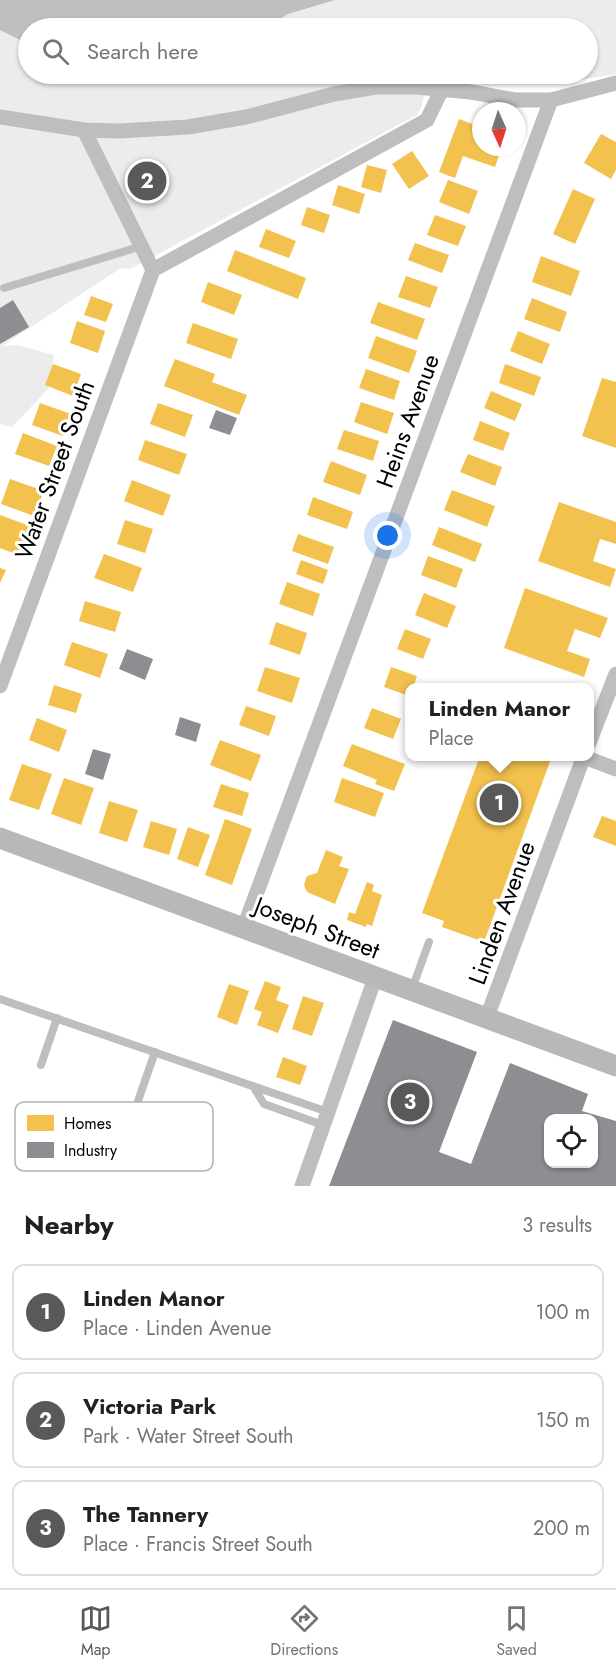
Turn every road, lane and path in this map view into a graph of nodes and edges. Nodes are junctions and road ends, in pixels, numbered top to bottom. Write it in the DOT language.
graph roads {
  1 [pos="616,83"];
  2 [pos="442,90"];
  3 [pos="551,100"];
  4 [pos="0,117"];
  5 [pos="84,130"];
  6 [pos="142,246"];
  7 [pos="153,270"];
  8 [pos="4,288"];
  9 [pos="616,674"];
  10 [pos="0,686"];
  11 [pos="594,730"];
  12 [pos="594,760"];
  13 [pos="583,761"];
  14 [pos="616,768"];
  15 [pos="0,838"];
  16 [pos="244,927"];
  17 [pos="429,942"];
  18 [pos="375,978"];
  19 [pos="412,991"];
  20 [pos="0,999"];
  21 [pos="487,1017"];
  22 [pos="57,1018"];
  23 [pos="155,1052"];
  24 [pos="41,1065"];
  25 [pos="616,1066"];
  26 [pos="253,1086"];
  27 [pos="138,1101"];
  28 [pos="325,1118"];
  29 [pos="302,1186"];
  1 -- 3 [label="street"];
  2 -- 3 [label="street"];
  2 -- 5 [label="street"];
  2 -- 7 [label="street"];
  3 -- 16 [label="street, Heins Avenue"];
  4 -- 5 [label="street"];
  5 -- 6 [label="street"];
  6 -- 7 [label="street"];
  6 -- 8 [label="lane"];
  7 -- 10 [label="street, Water Street South"];
  9 -- 11 [label="street"];
  12 -- 14 [label="street"];
  13 -- 21 [label="street, Linden Avenue"];
  15 -- 16 [label="street, Joseph Street"];
  16 -- 18 [label="street, Joseph Street"];
  17 -- 19 [label="lane"];
  18 -- 19 [label="street, Joseph Street"];
  18 -- 28 [label="street"];
  19 -- 21 [label="street, Joseph Street"];
  20 -- 22 [label="lane"];
  21 -- 25 [label="street, Joseph Street"];
  22 -- 23 [label="lane"];
  22 -- 24 [label="lane"];
  23 -- 26 [label="lane"];
  23 -- 27 [label="lane"];
  26 -- 28 [label="lane"];
  26 -- 28 [label="lane"];
  28 -- 29 [label="street"];
}
